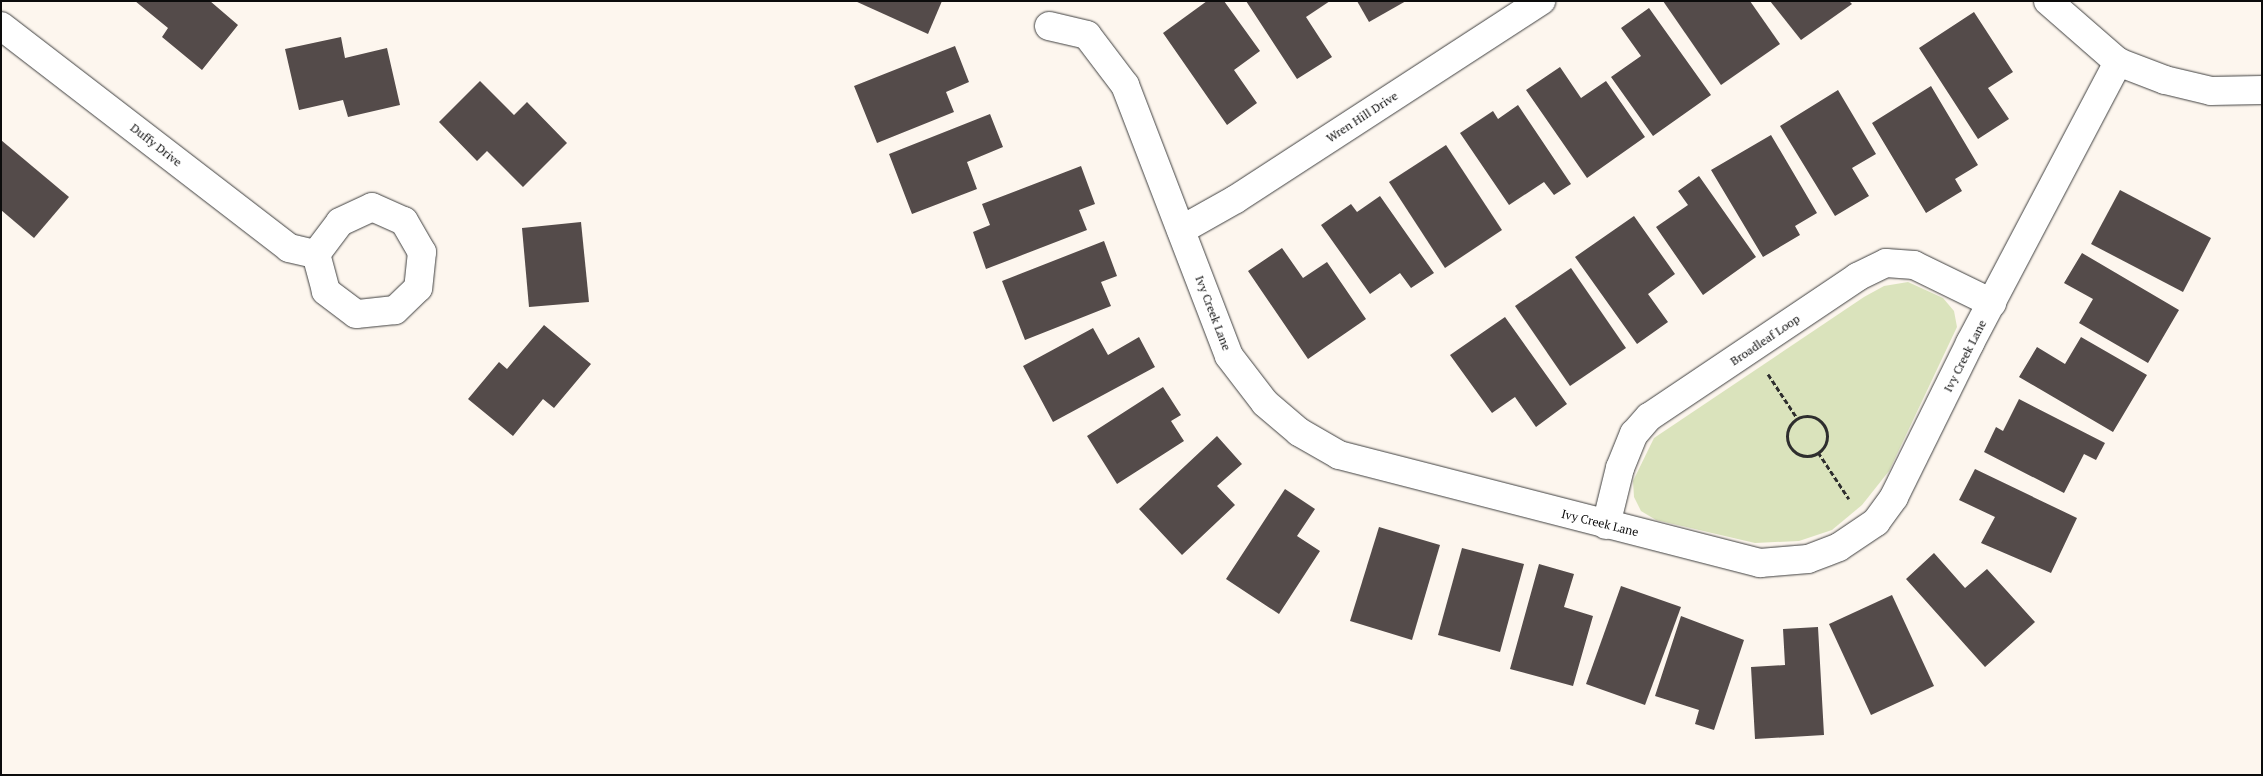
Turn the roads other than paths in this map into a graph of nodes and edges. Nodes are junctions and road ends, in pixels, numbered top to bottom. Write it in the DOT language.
graph roads {
  1 [pos="1541,1"];
  2 [pos="2048,1"];
  3 [pos="1,26"];
  4 [pos="1049,26"];
  5 [pos="2118,62"];
  6 [pos="2262,90"];
  7 [pos="1181,230"];
  8 [pos="316,254"];
  9 [pos="1992,303"];
  10 [pos="1606,525"];
  1 -- 7 [label="street, Wren Hill Drive"];
  2 -- 5 [label="street"];
  3 -- 8 [label="street, Duffy Drive"];
  4 -- 7 [label="street, Ivy Creek Lane"];
  5 -- 6 [label="street"];
  5 -- 9 [label="street, Ivy Creek Lane"];
  7 -- 10 [label="street, Ivy Creek Lane"];
  9 -- 10 [label="street, Broadleaf Loop"];
  9 -- 10 [label="street, Ivy Creek Lane"];
}
